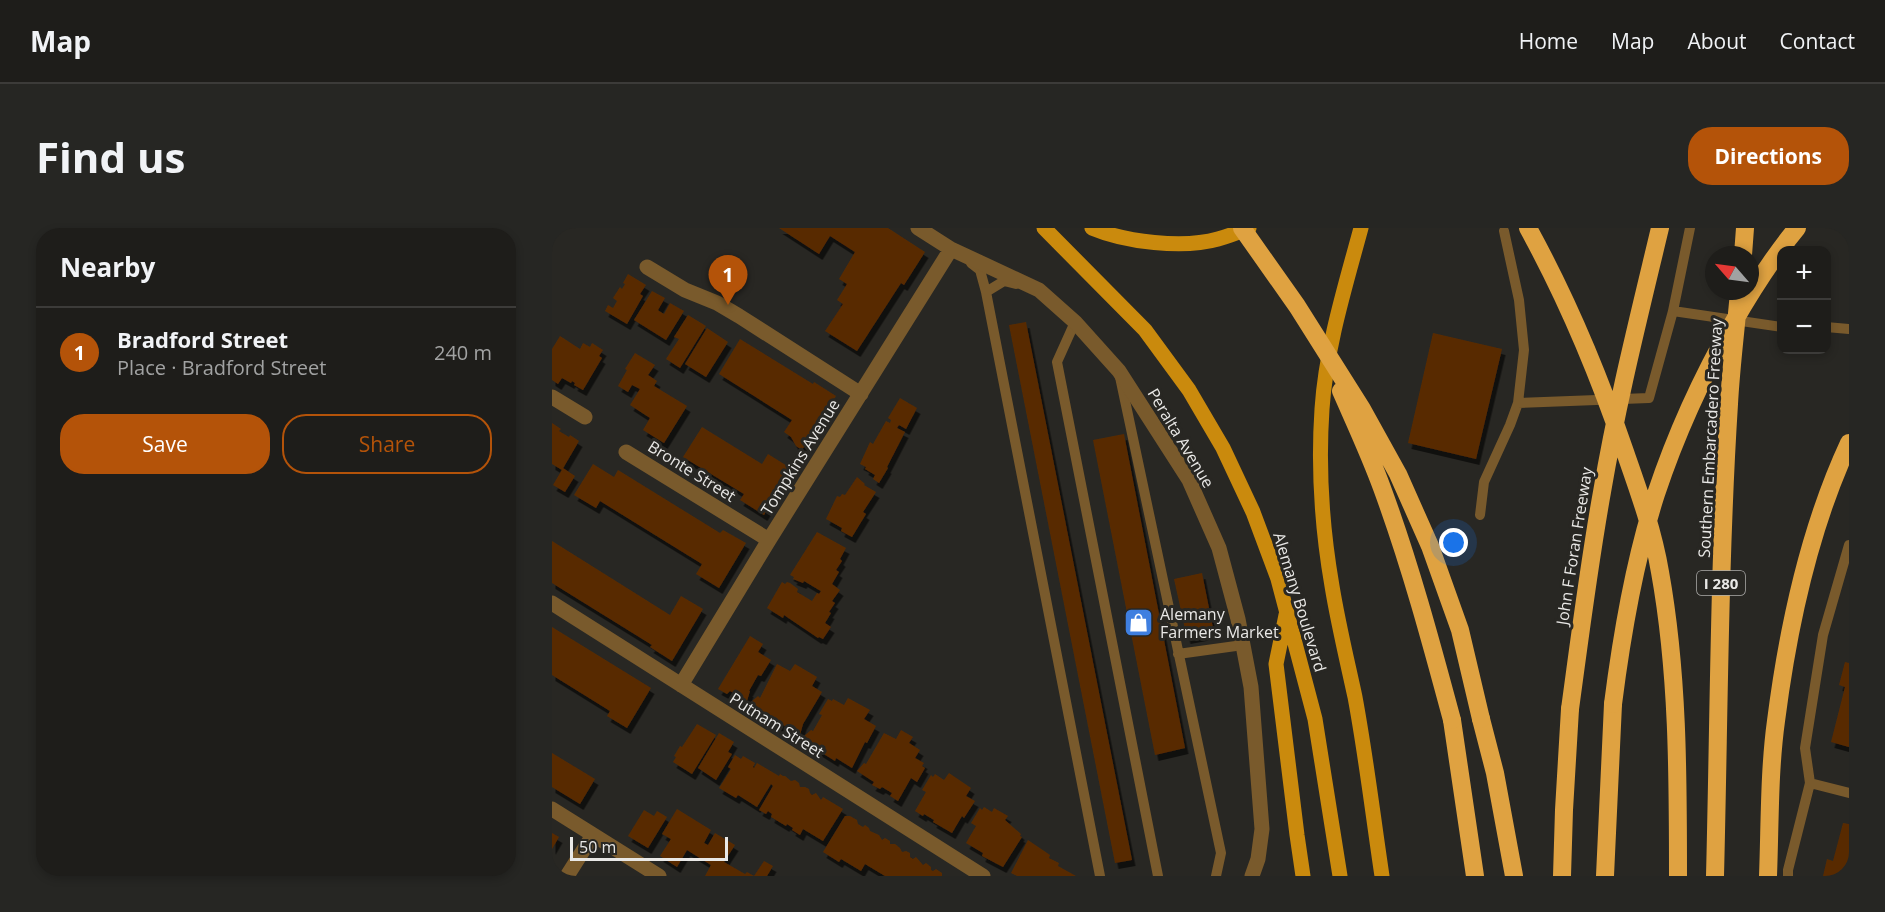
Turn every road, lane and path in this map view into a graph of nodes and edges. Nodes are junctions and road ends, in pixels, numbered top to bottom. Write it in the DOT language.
graph roads {
  1 [pos="918,228"];
  2 [pos="1044,228"];
  3 [pos="1092,228"];
  4 [pos="1242,228"];
  5 [pos="1250,228"];
  6 [pos="1361,228"];
  7 [pos="1528,228"];
  8 [pos="1660,228"];
  9 [pos="1690,228"];
  10 [pos="1745,228"];
  11 [pos="1797,228"];
  12 [pos="1504,231"];
  13 [pos="1744,246"];
  14 [pos="951,249"];
  15 [pos="647,267"];
  16 [pos="1039,290"];
  17 [pos="986,292"];
  18 [pos="1738,300"];
  19 [pos="1673,311"];
  20 [pos="1075,322"];
  21 [pos="1777,326"];
  22 [pos="1831,327"];
  23 [pos="1849,329"];
  24 [pos="1322,345"];
  25 [pos="1119,371"];
  26 [pos="861,394"];
  27 [pos="552,398"];
  28 [pos="1518,403"];
  29 [pos="585,417"];
  30 [pos="1849,443"];
  31 [pos="626,452"];
  32 [pos="1480,515"];
  33 [pos="769,540"];
  34 [pos="1849,545"];
  35 [pos="552,603"];
  36 [pos="1287,609"];
  37 [pos="1243,645"];
  38 [pos="1178,654"];
  39 [pos="681,685"];
  40 [pos="1810,783"];
  41 [pos="1849,793"];
  42 [pos="552,809"];
  43 [pos="593,835"];
  44 [pos="567,876"];
  45 [pos="659,876"];
  46 [pos="983,876"];
  47 [pos="1100,876"];
  48 [pos="1158,876"];
  49 [pos="1216,876"];
  50 [pos="1252,876"];
  51 [pos="1303,876"];
  52 [pos="1340,876"];
  53 [pos="1382,876"];
  54 [pos="1475,876"];
  55 [pos="1514,876"];
  56 [pos="1562,876"];
  57 [pos="1605,876"];
  58 [pos="1678,876"];
  59 [pos="1715,876"];
  60 [pos="1768,876"];
  61 [pos="1788,876"];
  1 -- 14 [label="street, Peralta Avenue"];
  2 -- 36 [label="main road, Alemany Boulevard"];
  3 -- 5 [label="main road"];
  4 -- 24 [label="highway, bridge"];
  6 -- 53 [label="main road, Alemany Boulevard"];
  7 -- 58 [label="highway, bridge"];
  8 -- 56 [label="highway, John F Foran Freeway, bridge"];
  9 -- 19 [label="lane"];
  10 -- 13 [label="highway"];
  11 -- 57 [label="highway, bridge"];
  12 -- 28 [label="lane"];
  14 -- 16 [label="street, Peralta Avenue"];
  14 -- 17 [label="lane"];
  14 -- 26 [label="street, Tompkins Avenue"];
  15 -- 26 [label="street"];
  16 -- 17 [label="lane"];
  16 -- 20 [label="street, Peralta Avenue"];
  17 -- 47 [label="lane"];
  18 -- 59 [label="highway, Southern Embarcadero Freeway / I 280, bridge"];
  19 -- 21 [label="lane"];
  19 -- 28 [label="lane"];
  20 -- 25 [label="street, Peralta Avenue"];
  20 -- 48 [label="lane"];
  22 -- 23 [label="lane"];
  24 -- 54 [label="highway, bridge"];
  24 -- 55 [label="highway, bridge"];
  25 -- 37 [label="street, Peralta Avenue"];
  25 -- 38 [label="lane"];
  26 -- 33 [label="street, Tompkins Avenue"];
  27 -- 29 [label="street"];
  28 -- 32 [label="lane"];
  30 -- 60 [label="highway"];
  31 -- 33 [label="street, Bronte Street"];
  33 -- 39 [label="street, Tompkins Avenue"];
  34 -- 40 [label="lane"];
  35 -- 39 [label="street, Putnam Street"];
  36 -- 51 [label="main road"];
  36 -- 52 [label="main road, Alemany Boulevard"];
  37 -- 38 [label="lane"];
  37 -- 50 [label="street, Peralta Avenue"];
  38 -- 49 [label="lane"];
  39 -- 46 [label="street, Putnam Street"];
  40 -- 41 [label="lane"];
  40 -- 61 [label="lane"];
  42 -- 43 [label="street"];
  43 -- 44 [label="street"];
  43 -- 45 [label="street"];
}
